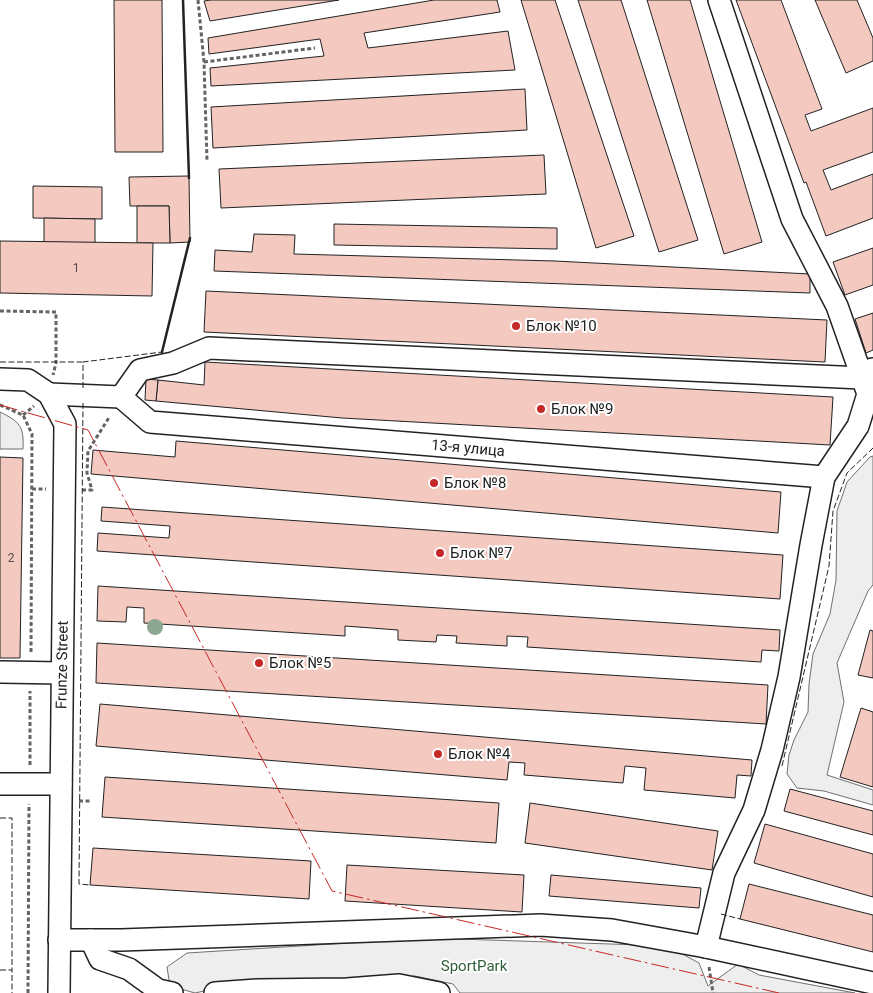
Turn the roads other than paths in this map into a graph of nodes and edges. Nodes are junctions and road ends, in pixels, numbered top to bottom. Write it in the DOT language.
graph roads {
  1 [pos="719,0"];
  2 [pos="867,373"];
  3 [pos="0,379"];
  4 [pos="49,394"];
  5 [pos="121,398"];
  6 [pos="824,477"];
  7 [pos="0,672"];
  8 [pos="62,673"];
  9 [pos="0,784"];
  10 [pos="61,784"];
  11 [pos="60,940"];
  12 [pos="91,940"];
  13 [pos="706,947"];
  14 [pos="873,983"];
  15 [pos="59,993"];
  16 [pos="172,993"];
  17 [pos="215,993"];
  18 [pos="438,993"];
  1 -- 2 [label="street"];
  2 -- 5 [label="street"];
  2 -- 6 [label="street"];
  3 -- 4 [label="street, Frunze Street"];
  4 -- 5 [label="street"];
  4 -- 8 [label="street, Frunze Street"];
  5 -- 6 [label="street, 13-я улица"];
  6 -- 13 [label="street"];
  7 -- 8 [label="street"];
  8 -- 10 [label="street, Frunze Street"];
  9 -- 10 [label="street"];
  10 -- 11 [label="street, Frunze Street"];
  11 -- 12 [label="street"];
  11 -- 15 [label="street, Frunze Street"];
  12 -- 13 [label="street"];
  12 -- 16 [label="street"];
  13 -- 14 [label="street"];
  17 -- 18 [label="street"];
}
